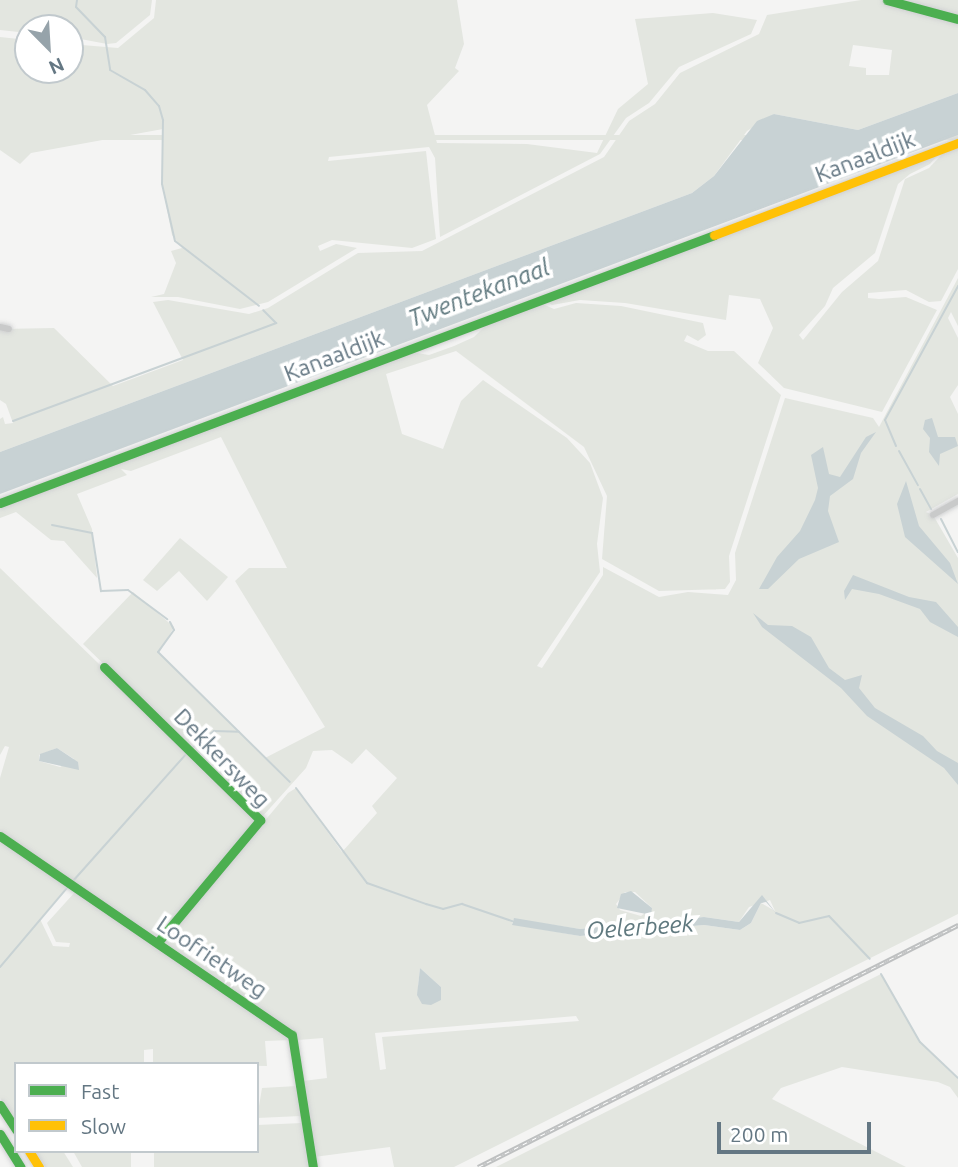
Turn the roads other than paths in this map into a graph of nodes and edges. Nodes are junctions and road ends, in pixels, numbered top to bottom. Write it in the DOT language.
graph roads {
  1 [pos="887,0"];
  2 [pos="958,19"];
  3 [pos="958,143"];
  4 [pos="0,327"];
  5 [pos="9,329"];
  6 [pos="958,501"];
  7 [pos="0,503"];
  8 [pos="933,515"];
  9 [pos="104,667"];
  10 [pos="0,836"];
  11 [pos="157,943"];
  12 [pos="0,1105"];
  13 [pos="14,1127"];
  14 [pos="0,1134"];
  15 [pos="21,1167"];
  16 [pos="313,1167"];
  1 -- 2 [label="main road"];
  3 -- 7 [label="main road, Kanaaldijk"];
  4 -- 5 [label="street"];
  6 -- 8 [label="street"];
  9 -- 11 [label="main road, Dekkersweg"];
  10 -- 11 [label="main road, Loofrietweg"];
  11 -- 16 [label="main road, Loofrietweg"];
  12 -- 13 [label="main road"];
  14 -- 15 [label="main road"];
}
